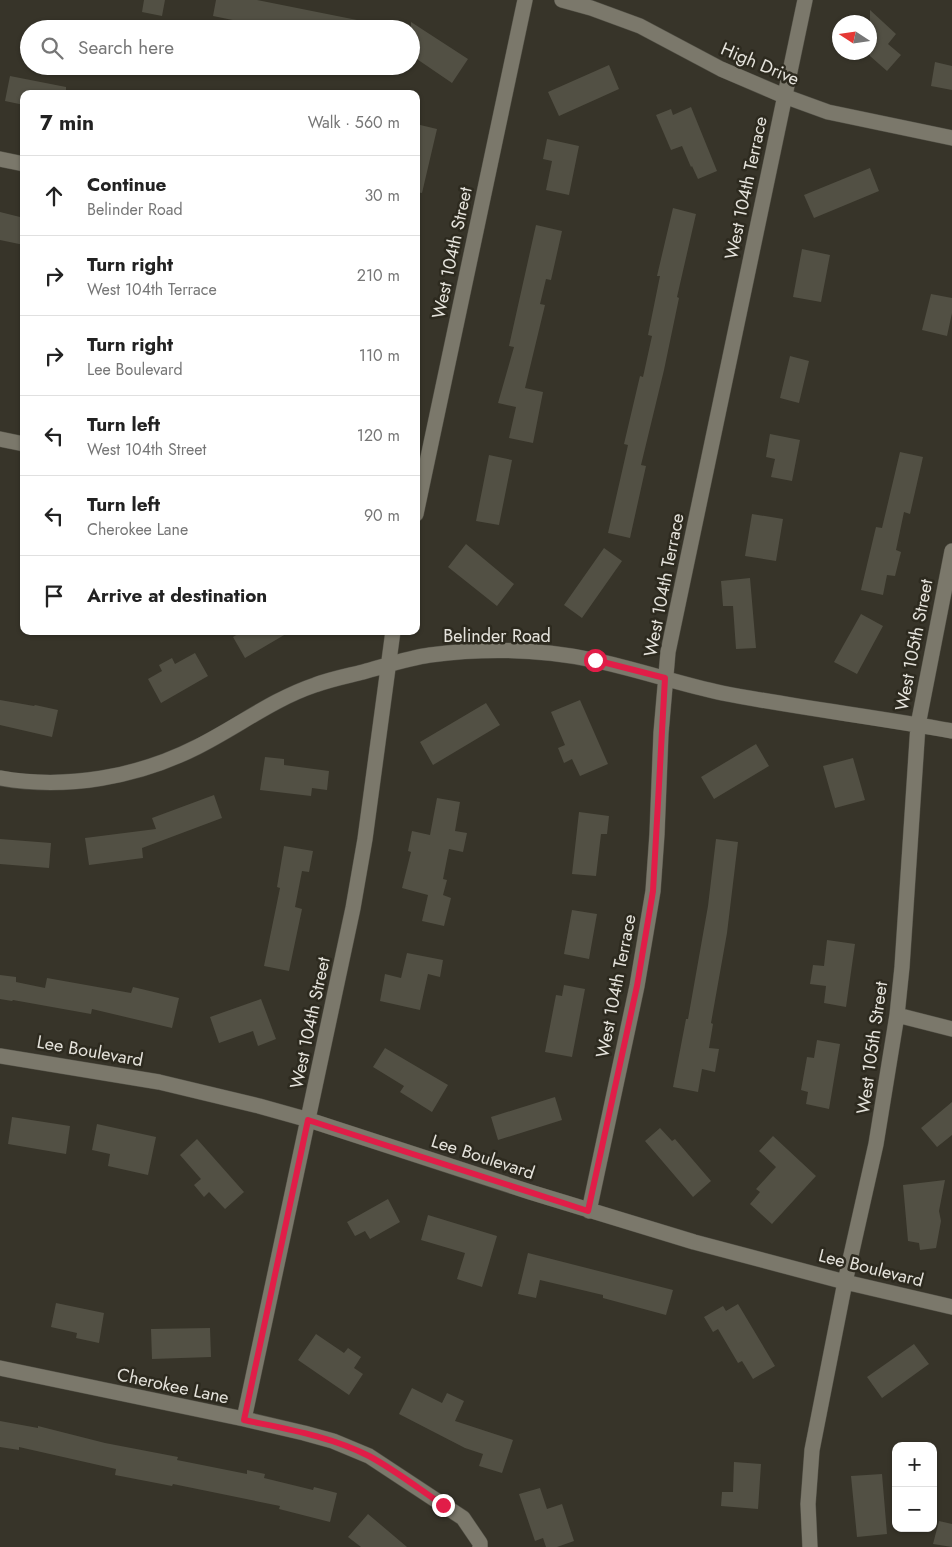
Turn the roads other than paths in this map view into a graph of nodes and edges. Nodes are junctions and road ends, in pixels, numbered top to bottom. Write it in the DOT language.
graph roads {
  1 [pos="525,0"];
  2 [pos="562,0"];
  3 [pos="805,0"];
  4 [pos="784,96"];
  5 [pos="952,138"];
  6 [pos="0,159"];
  7 [pos="20,163"];
  8 [pos="0,439"];
  9 [pos="20,443"];
  10 [pos="420,495"];
  11 [pos="952,551"];
  12 [pos="393,635"];
  13 [pos="388,665"];
  14 [pos="665,678"];
  15 [pos="918,725"];
  16 [pos="952,731"];
  17 [pos="0,778"];
  18 [pos="897,1015"];
  19 [pos="952,1030"];
  20 [pos="0,1056"];
  21 [pos="308,1120"];
  22 [pos="588,1211"];
  23 [pos="845,1282"];
  24 [pos="952,1308"];
  25 [pos="0,1368"];
  26 [pos="244,1420"];
  27 [pos="480,1547"];
  28 [pos="810,1547"];
  1 -- 10 [label="street, West 104th Street"];
  2 -- 4 [label="street, High Drive"];
  3 -- 4 [label="street, West 104th Terrace"];
  4 -- 5 [label="street, High Drive"];
  4 -- 14 [label="street, West 104th Terrace"];
  6 -- 7 [label="street"];
  8 -- 9 [label="street"];
  11 -- 15 [label="street, West 105th Street"];
  12 -- 13 [label="street, West 104th Street"];
  13 -- 14 [label="street, Belinder Road"];
  13 -- 17 [label="street, Belinder Road"];
  13 -- 21 [label="street, West 104th Street"];
  14 -- 15 [label="street, Belinder Road"];
  14 -- 22 [label="street, West 104th Terrace"];
  15 -- 16 [label="street, Belinder Road"];
  15 -- 18 [label="street, West 105th Street"];
  18 -- 19 [label="street"];
  18 -- 23 [label="street, West 105th Street"];
  20 -- 21 [label="street, Lee Boulevard"];
  21 -- 22 [label="street, Lee Boulevard"];
  21 -- 26 [label="street, West 104th Street"];
  22 -- 23 [label="street, Lee Boulevard"];
  23 -- 24 [label="street, Lee Boulevard"];
  23 -- 28 [label="street, West 105th Street"];
  25 -- 26 [label="street, Cherokee Lane"];
  26 -- 27 [label="street, Cherokee Lane"];
}
